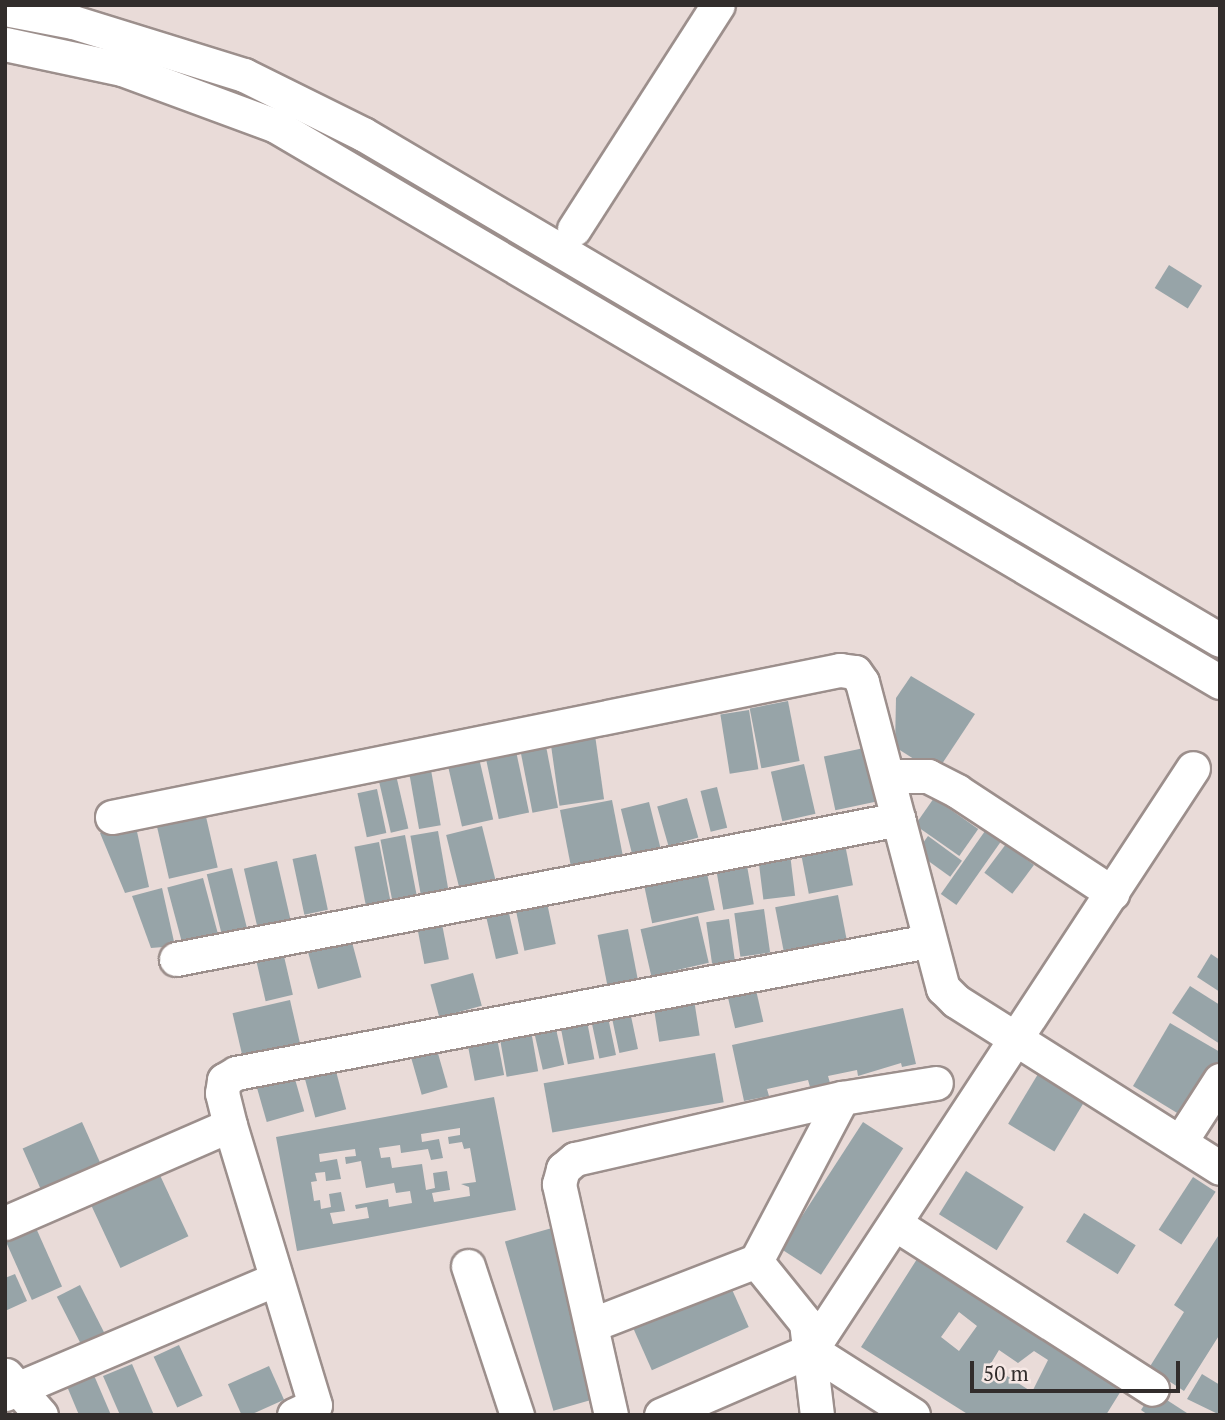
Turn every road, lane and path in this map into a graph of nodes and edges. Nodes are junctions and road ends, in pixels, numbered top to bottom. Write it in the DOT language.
graph roads {
  1 [pos="718,5"];
  2 [pos="5,9"];
  3 [pos="5,44"];
  4 [pos="159,46"];
  5 [pos="146,77"];
  6 [pos="574,229"];
  7 [pos="668,314"];
  8 [pos="651,343"];
  9 [pos="1220,640"];
  10 [pos="1220,682"];
  11 [pos="1194,768"];
  12 [pos="888,776"];
  13 [pos="112,817"];
  14 [pos="899,819"];
  15 [pos="1112,893"];
  16 [pos="928,941"];
  17 [pos="176,959"];
  18 [pos="1017,1040"];
  19 [pos="1220,1080"];
  20 [pos="936,1083"];
  21 [pos="842,1098"];
  22 [pos="230,1125"];
  23 [pos="1180,1142"];
  24 [pos="1220,1168"];
  25 [pos="5,1223"];
  26 [pos="897,1225"];
  27 [pos="755,1261"];
  28 [pos="468,1266"];
  29 [pos="274,1280"];
  30 [pos="591,1325"];
  31 [pos="811,1350"];
  32 [pos="9,1386"];
  33 [pos="1152,1389"];
  34 [pos="41,1415"];
  35 [pos="294,1415"];
  36 [pos="517,1415"];
  37 [pos="611,1415"];
  38 [pos="662,1415"];
  39 [pos="817,1415"];
  40 [pos="912,1415"];
  1 -- 6 [label="street"];
  2 -- 4 [label="street"];
  3 -- 5 [label="street"];
  4 -- 5 [label="street"];
  4 -- 7 [label="street"];
  5 -- 8 [label="street"];
  7 -- 8 [label="street"];
  7 -- 9 [label="street"];
  8 -- 10 [label="street"];
  11 -- 15 [label="street"];
  12 -- 13 [label="street"];
  12 -- 14 [label="street"];
  12 -- 15 [label="street"];
  14 -- 16 [label="street"];
  14 -- 17 [label="street"];
  15 -- 18 [label="street"];
  16 -- 18 [label="street"];
  16 -- 22 [label="street"];
  18 -- 23 [label="street"];
  18 -- 26 [label="street"];
  19 -- 23 [label="street"];
  20 -- 21 [label="street"];
  21 -- 27 [label="street"];
  21 -- 30 [label="street"];
  22 -- 25 [label="street"];
  22 -- 29 [label="street"];
  23 -- 24 [label="street"];
  26 -- 31 [label="street"];
  26 -- 33 [label="street"];
  27 -- 30 [label="street"];
  27 -- 31 [label="street"];
  28 -- 36 [label="street"];
  29 -- 32 [label="street"];
  29 -- 35 [label="street"];
  30 -- 37 [label="street"];
  31 -- 38 [label="street"];
  31 -- 39 [label="street"];
  31 -- 40 [label="street"];
  32 -- 34 [label="street"];
}
